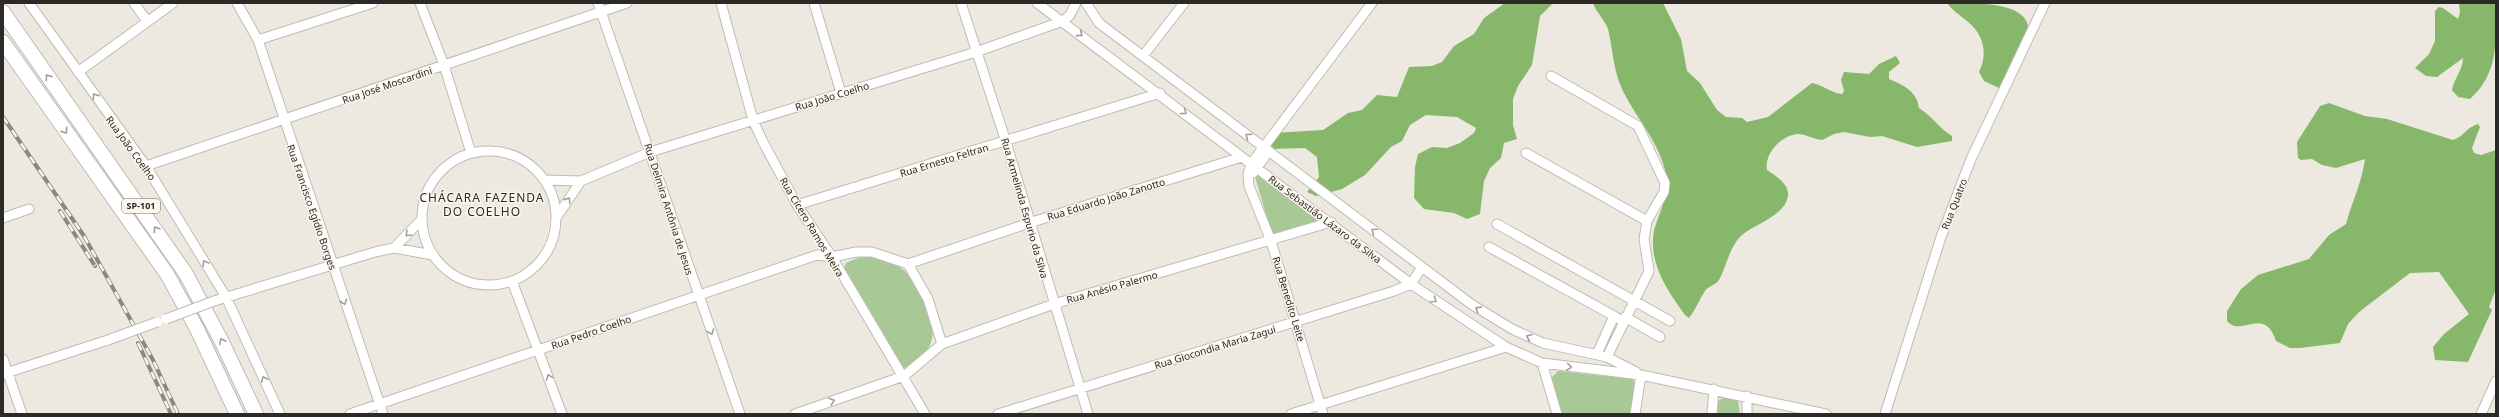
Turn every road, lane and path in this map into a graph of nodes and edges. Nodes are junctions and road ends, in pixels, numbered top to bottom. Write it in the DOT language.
graph roads {
  1 [pos="29,3"];
  2 [pos="134,3"];
  3 [pos="173,3"];
  4 [pos="237,3"];
  5 [pos="339,3"];
  6 [pos="373,3"];
  7 [pos="420,3"];
  8 [pos="627,3"];
  9 [pos="721,3"];
  10 [pos="814,3"];
  11 [pos="961,3"];
  12 [pos="1037,3"];
  13 [pos="1076,3"];
  14 [pos="1086,3"];
  15 [pos="1184,3"];
  16 [pos="1372,3"];
  17 [pos="2045,3"];
  18 [pos="599,8"];
  19 [pos="3,12"];
  20 [pos="345,12"];
  21 [pos="1063,21"];
  22 [pos="147,22"];
  23 [pos="258,40"];
  24 [pos="3,42"];
  25 [pos="976,52"];
  26 [pos="1143,56"];
  27 [pos="444,66"];
  28 [pos="78,72"];
  29 [pos="1551,76"];
  30 [pos="841,93"];
  31 [pos="1160,93"];
  32 [pos="283,120"];
  33 [pos="753,120"];
  34 [pos="1006,142"];
  35 [pos="1266,150"];
  36 [pos="650,152"];
  37 [pos="471,153"];
  38 [pos="1526,153"];
  39 [pos="1242,157"];
  40 [pos="146,166"];
  41 [pos="1253,166"];
  42 [pos="544,180"];
  43 [pos="581,181"];
  44 [pos="797,205"];
  45 [pos="29,209"];
  46 [pos="3,218"];
  47 [pos="556,218"];
  48 [pos="422,219"];
  49 [pos="1647,221"];
  50 [pos="1331,222"];
  51 [pos="1029,223"];
  52 [pos="1497,224"];
  53 [pos="1271,241"];
  54 [pos="1489,247"];
  55 [pos="394,248"];
  56 [pos="433,254"];
  57 [pos="832,257"];
  58 [pos="908,264"];
  59 [pos="332,265"];
  60 [pos="1422,267"];
  61 [pos="512,281"];
  62 [pos="1412,284"];
  63 [pos="698,295"];
  64 [pos="226,297"];
  65 [pos="1633,301"];
  66 [pos="1054,304"];
  67 [pos="1614,316"];
  68 [pos="1624,319"];
  69 [pos="1670,321"];
  70 [pos="1296,322"];
  71 [pos="1660,337"];
  72 [pos="942,344"];
  73 [pos="1506,347"];
  74 [pos="539,350"];
  75 [pos="1597,354"];
  76 [pos="1607,357"];
  77 [pos="3,358"];
  78 [pos="1542,363"];
  79 [pos="5,373"];
  80 [pos="1636,374"];
  81 [pos="904,376"];
  82 [pos="2496,381"];
  83 [pos="1080,388"];
  84 [pos="1714,389"];
  85 [pos="1747,396"];
  86 [pos="380,404"];
  87 [pos="1322,410"];
  88 [pos="22,414"];
  89 [pos="237,414"];
  90 [pos="256,414"];
  91 [pos="280,414"];
  92 [pos="350,414"];
  93 [pos="383,414"];
  94 [pos="562,414"];
  95 [pos="740,414"];
  96 [pos="795,414"];
  97 [pos="926,414"];
  98 [pos="998,414"];
  99 [pos="1088,414"];
  100 [pos="1291,414"];
  101 [pos="1557,414"];
  102 [pos="1635,414"];
  103 [pos="1712,414"];
  104 [pos="1747,414"];
  105 [pos="1826,414"];
  106 [pos="1885,414"];
  107 [pos="2481,414"];
  1 -- 28 [label="street, Rua João Coelho"];
  2 -- 22 [label="street"];
  3 -- 22 [label="street"];
  4 -- 23 [label="street, Rua Francisco Egídio Borges"];
  5 -- 20 [label="street"];
  6 -- 20 [label="street"];
  7 -- 27 [label="street"];
  8 -- 18 [label="street, Rua José Moscardini"];
  9 -- 33 [label="street, Rua Cícero Ramos Meira"];
  10 -- 30 [label="street"];
  11 -- 25 [label="street, Rua Armelinda Espurio da Silva"];
  12 -- 21 [label="street, Rua Sebastião Lázaro da Silva"];
  13 -- 21 [label="street"];
  14 -- 26 [label="street, Rua Sebastião Lázaro da Silva"];
  15 -- 26 [label="street"];
  16 -- 35 [label="street"];
  17 -- 106 [label="street, Rua Quatro"];
  18 -- 27 [label="street, Rua José Moscardini"];
  18 -- 36 [label="street, Rua Delmira Antônia de Jesus"];
  90 -- 19 [label="highway, SP-101, one-way"];
  20 -- 23 [label="street"];
  21 -- 25 [label="street, Rua João Coelho"];
  21 -- 31 [label="street, Rua Sebastião Lázaro da Silva, one-way"];
  22 -- 28 [label="street"];
  23 -- 32 [label="street, Rua Francisco Egídio Borges"];
  24 -- 89 [label="highway, SP-101, one-way"];
  25 -- 30 [label="street, Rua João Coelho"];
  25 -- 34 [label="street, Rua Armelinda Espurio da Silva"];
  35 -- 26 [label="street, Rua Sebastião Lázaro da Silva, one-way"];
  27 -- 32 [label="street, Rua José Moscardini"];
  27 -- 37 [label="street"];
  40 -- 28 [label="street, Rua João Coelho, one-way"];
  29 -- 49 [label="street"];
  30 -- 33 [label="street, Rua João Coelho"];
  31 -- 34 [label="street, Rua Ernesto Feltran"];
  31 -- 39 [label="street, Rua Sebastião Lázaro da Silva, one-way"];
  32 -- 40 [label="street, Rua José Moscardini"];
  32 -- 59 [label="street, Rua Francisco Egídio Borges"];
  33 -- 36 [label="street, Rua João Coelho"];
  33 -- 44 [label="street, Rua Cícero Ramos Meira"];
  34 -- 44 [label="street, Rua Ernesto Feltran"];
  34 -- 51 [label="street, Rua Armelinda Espurio da Silva"];
  35 -- 41 [label="street"];
  60 -- 35 [label="street, Rua Sebastião Lázaro da Silva, one-way"];
  36 -- 43 [label="street, Rua João Coelho"];
  36 -- 63 [label="street, Rua Delmira Antônia de Jesus"];
  37 -- 42 [label="street"];
  37 -- 48 [label="street"];
  38 -- 49 [label="street"];
  39 -- 41 [label="street, Rua Sebastião Lázaro da Silva"];
  39 -- 51 [label="street, Rua Eduardo João Zanotto"];
  64 -- 40 [label="street, Rua João Coelho, one-way"];
  41 -- 50 [label="street, Rua Sebastião Lázaro da Silva"];
  41 -- 53 [label="street, Rua Benedito Leite"];
  42 -- 43 [label="street, Rua João Coelho"];
  42 -- 47 [label="street"];
  47 -- 43 [label="street, one-way"];
  44 -- 57 [label="street, Rua Cícero Ramos Meira"];
  45 -- 46 [label="street"];
  47 -- 61 [label="street"];
  48 -- 55 [label="street, one-way"];
  48 -- 56 [label="street"];
  49 -- 65 [label="street"];
  50 -- 53 [label="street, Rua Anésio Palermo"];
  50 -- 62 [label="street, Rua Sebastião Lázaro da Silva"];
  51 -- 58 [label="street, Rua Eduardo João Zanotto"];
  51 -- 66 [label="street, Rua Armelinda Espurio da Silva"];
  52 -- 65 [label="street"];
  53 -- 66 [label="street, Rua Anésio Palermo"];
  53 -- 70 [label="street, Rua Benedito Leite"];
  54 -- 67 [label="street"];
  55 -- 56 [label="street"];
  55 -- 59 [label="street"];
  56 -- 61 [label="street"];
  57 -- 58 [label="street"];
  57 -- 63 [label="street, Rua Pedro Coelho"];
  57 -- 81 [label="street, Rua Cícero Ramos Meira"];
  58 -- 72 [label="street"];
  59 -- 64 [label="street"];
  59 -- 86 [label="street, Rua Francisco Egídio Borges, one-way"];
  60 -- 62 [label="street"];
  75 -- 60 [label="street, Rua Sebastião Lázaro da Silva, one-way"];
  61 -- 74 [label="street"];
  62 -- 70 [label="street, Rua Giocondia Maria Zagui"];
  62 -- 73 [label="street, Rua Sebastião Lázaro da Silva, one-way"];
  63 -- 74 [label="street, Rua Pedro Coelho"];
  63 -- 95 [label="street, Rua Delmira Antônia de Jesus, one-way"];
  64 -- 79 [label="street, bridge"];
  91 -- 64 [label="street, Rua João Coelho, one-way"];
  65 -- 68 [label="street"];
  65 -- 69 [label="street"];
  66 -- 72 [label="street, Rua Anésio Palermo"];
  66 -- 83 [label="street, Rua Armelinda Espurio da Silva"];
  67 -- 68 [label="street"];
  67 -- 75 [label="street"];
  68 -- 71 [label="street"];
  68 -- 76 [label="street"];
  70 -- 83 [label="street, Rua Giocondia Maria Zagui"];
  70 -- 87 [label="street, Rua Benedito Leite"];
  72 -- 81 [label="street, Rua Anésio Palermo"];
  73 -- 78 [label="street, Rua Sebastião Lázaro da Silva"];
  73 -- 87 [label="street"];
  74 -- 86 [label="street, Rua Pedro Coelho"];
  94 -- 74 [label="street, one-way"];
  75 -- 76 [label="street, Rua Sebastião Lázaro da Silva"];
  76 -- 80 [label="street, Rua Sebastião Lázaro da Silva"];
  77 -- 79 [label="street"];
  78 -- 80 [label="street, Rua Sebastião Lázaro da Silva, one-way"];
  78 -- 101 [label="street"];
  79 -- 88 [label="street"];
  80 -- 84 [label="street, Rua Sebastião Lázaro da Silva"];
  80 -- 102 [label="street"];
  96 -- 81 [label="street, one-way"];
  81 -- 97 [label="street, Rua Cícero Ramos Meira"];
  82 -- 107 [label="street"];
  83 -- 98 [label="street, Rua Giocondia Maria Zagui"];
  83 -- 99 [label="street, Rua Armelinda Espurio da Silva"];
  84 -- 85 [label="street, Rua Sebastião Lázaro da Silva"];
  84 -- 103 [label="street"];
  85 -- 104 [label="street"];
  85 -- 105 [label="street, Rua Sebastião Lázaro da Silva"];
  86 -- 92 [label="street, Rua Pedro Coelho"];
  86 -- 93 [label="street, Rua Francisco Egídio Borges"];
  87 -- 100 [label="street"];
}
